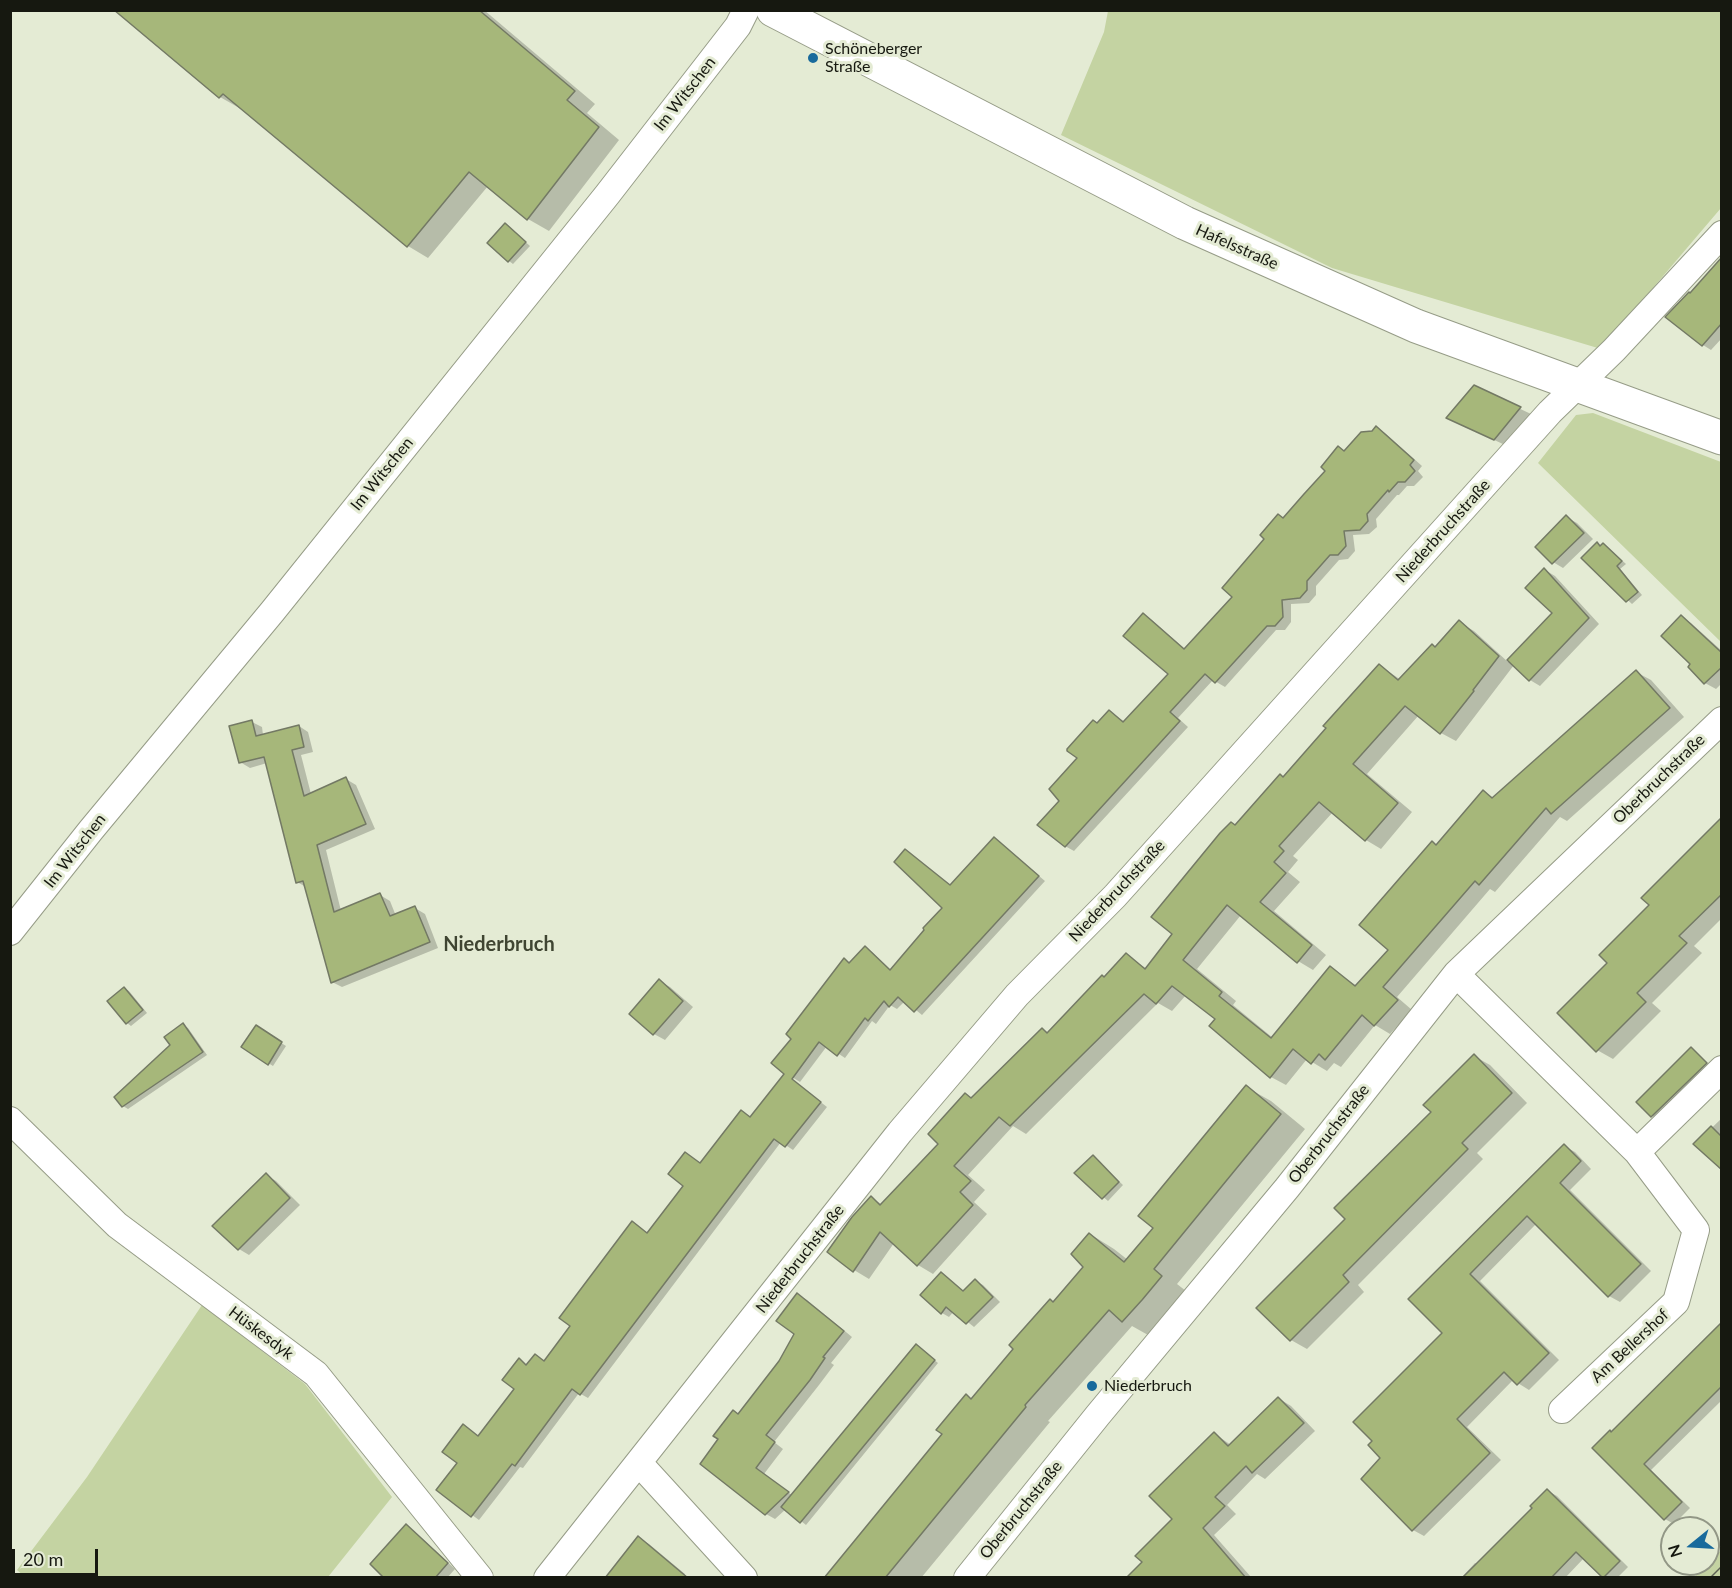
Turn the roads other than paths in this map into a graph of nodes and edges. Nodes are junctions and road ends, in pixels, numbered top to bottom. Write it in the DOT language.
graph roads {
  1 [pos="746,10"];
  2 [pos="772,10"];
  3 [pos="1722,234"];
  4 [pos="1578,384"];
  5 [pos="1722,438"];
  6 [pos="1722,720"];
  7 [pos="10,933"];
  8 [pos="1456,974"];
  9 [pos="1722,1069"];
  10 [pos="10,1120"];
  11 [pos="1637,1152"];
  12 [pos="1562,1410"];
  13 [pos="639,1463"];
  14 [pos="480,1578"];
  15 [pos="547,1578"];
  16 [pos="744,1578"];
  17 [pos="967,1578"];
  1 -- 7 [label="street, Im Witschen"];
  2 -- 4 [label="main road, Hafelsstraße"];
  3 -- 4 [label="street, Niederbruchstraße"];
  4 -- 5 [label="main road, Hafelsstraße"];
  4 -- 13 [label="street, Niederbruchstraße"];
  6 -- 8 [label="street, Oberbruchstraße"];
  8 -- 11 [label="street, Am Bellershof"];
  8 -- 17 [label="street, Oberbruchstraße"];
  9 -- 11 [label="street"];
  10 -- 14 [label="street, Hüskesdyk"];
  11 -- 12 [label="street, Am Bellershof"];
  13 -- 15 [label="street, Niederbruchstraße"];
  13 -- 16 [label="street"];
}
